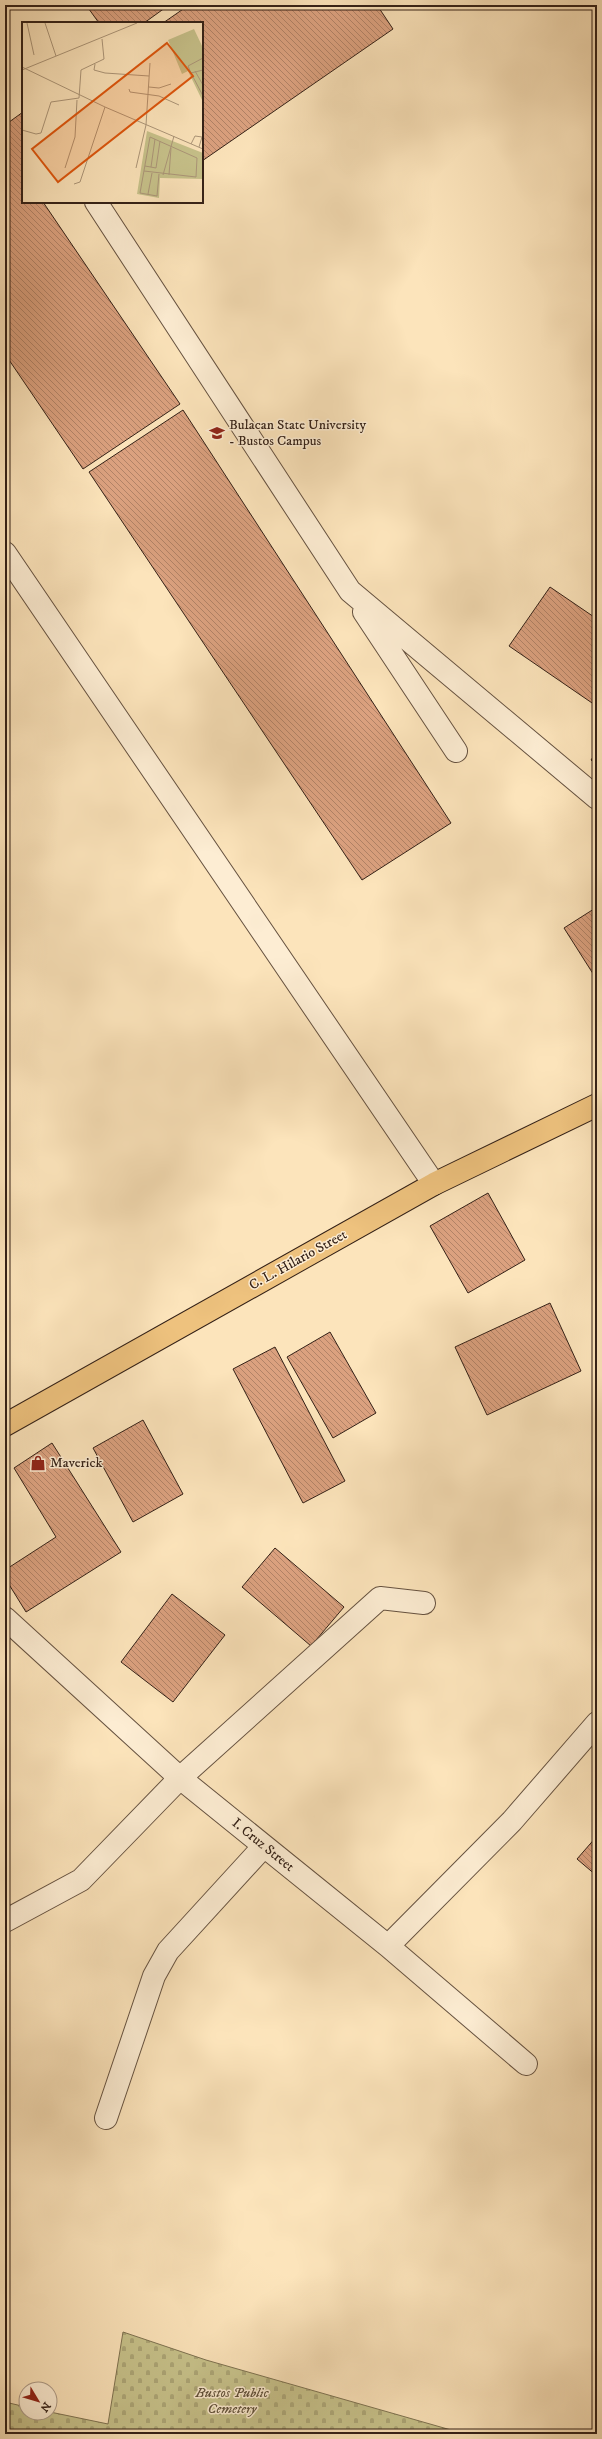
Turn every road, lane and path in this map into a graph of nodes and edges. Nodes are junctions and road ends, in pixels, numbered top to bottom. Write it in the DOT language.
graph roads {
  1 [pos="97,203"];
  2 [pos="5,554"];
  3 [pos="350,591"];
  4 [pos="456,751"];
  5 [pos="597,798"];
  6 [pos="597,1105"];
  7 [pos="434,1184"];
  8 [pos="5,1425"];
  9 [pos="424,1603"];
  10 [pos="5,1618"];
  11 [pos="597,1724"];
  12 [pos="180,1778"];
  13 [pos="264,1846"];
  14 [pos="5,1921"];
  15 [pos="388,1946"];
  16 [pos="526,2064"];
  17 [pos="106,2118"];
  1 -- 3 [label="street"];
  2 -- 7 [label="street"];
  3 -- 4 [label="street"];
  3 -- 5 [label="street"];
  6 -- 7 [label="main road, C. L. Hilario Street"];
  7 -- 8 [label="main road, C. L. Hilario Street"];
  9 -- 12 [label="street"];
  10 -- 12 [label="street, I. Cruz Street"];
  11 -- 15 [label="street"];
  12 -- 13 [label="street, I. Cruz Street"];
  12 -- 14 [label="street"];
  13 -- 15 [label="street, I. Cruz Street"];
  13 -- 17 [label="street"];
  15 -- 16 [label="street, I. Cruz Street"];
}
